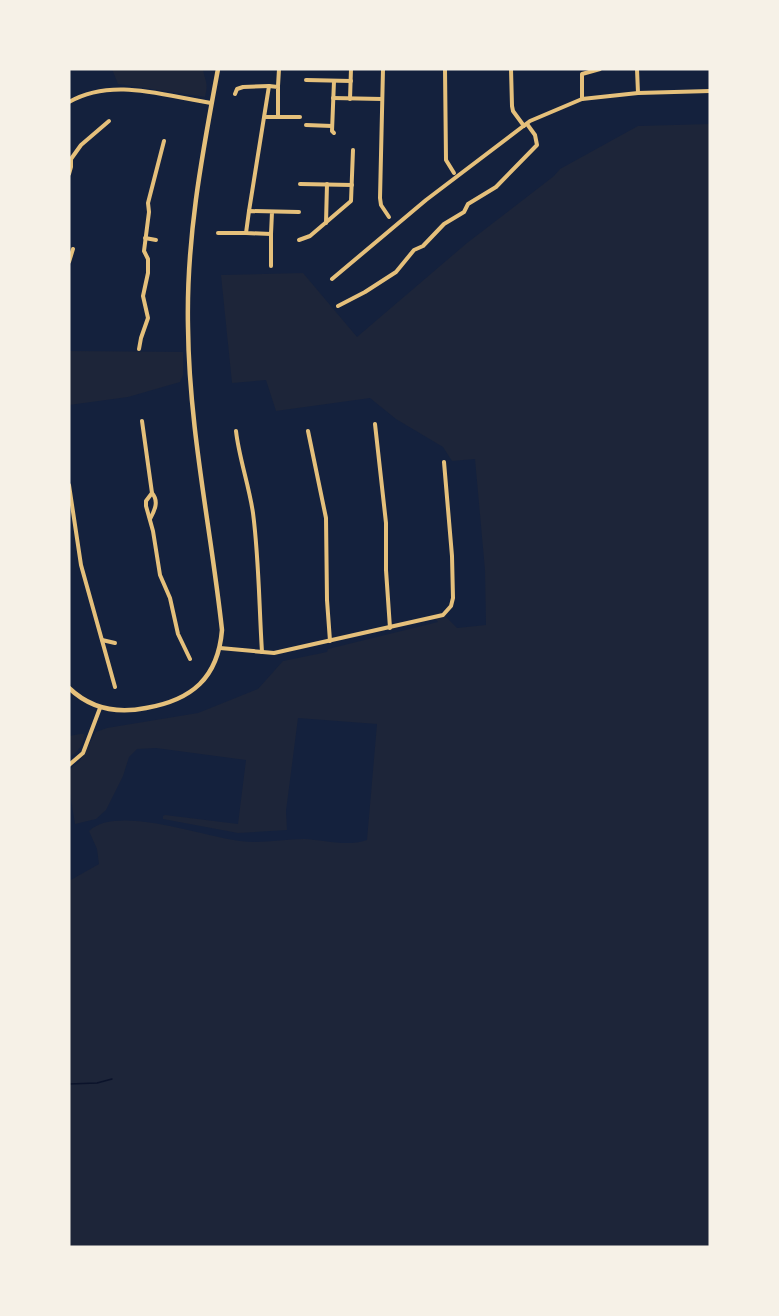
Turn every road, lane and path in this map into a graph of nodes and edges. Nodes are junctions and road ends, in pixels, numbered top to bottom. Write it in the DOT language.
graph roads {
  1 [pos="218,69"];
  2 [pos="279,69"];
  3 [pos="351,69"];
  4 [pos="383,69"];
  5 [pos="445,69"];
  6 [pos="511,69"];
  7 [pos="580,69"];
  8 [pos="600,69"];
  9 [pos="637,69"];
  10 [pos="582,74"];
  11 [pos="306,80"];
  12 [pos="334,81"];
  13 [pos="351,81"];
  14 [pos="269,87"];
  15 [pos="278,87"];
  16 [pos="710,91"];
  17 [pos="235,93"];
  18 [pos="638,93"];
  19 [pos="333,98"];
  20 [pos="350,99"];
  21 [pos="382,99"];
  22 [pos="582,99"];
  23 [pos="69,102"];
  24 [pos="211,103"];
  25 [pos="265,117"];
  26 [pos="278,117"];
  27 [pos="300,117"];
  28 [pos="109,121"];
  29 [pos="526,125"];
  30 [pos="306,126"];
  31 [pos="332,126"];
  32 [pos="334,133"];
  33 [pos="164,141"];
  34 [pos="353,150"];
  35 [pos="70,160"];
  36 [pos="454,173"];
  37 [pos="69,174"];
  38 [pos="300,184"];
  39 [pos="327,184"];
  40 [pos="352,185"];
  41 [pos="249,212"];
  42 [pos="272,212"];
  43 [pos="299,212"];
  44 [pos="389,217"];
  45 [pos="326,223"];
  46 [pos="218,233"];
  47 [pos="246,233"];
  48 [pos="271,234"];
  49 [pos="145,238"];
  50 [pos="156,240"];
  51 [pos="299,240"];
  52 [pos="74,249"];
  53 [pos="69,263"];
  54 [pos="271,266"];
  55 [pos="332,279"];
  56 [pos="338,306"];
  57 [pos="140,349"];
  58 [pos="142,421"];
  59 [pos="375,424"];
  60 [pos="236,431"];
  61 [pos="308,431"];
  62 [pos="444,462"];
  63 [pos="69,484"];
  64 [pos="152,493"];
  65 [pos="150,519"];
  66 [pos="390,628"];
  67 [pos="101,639"];
  68 [pos="330,641"];
  69 [pos="116,643"];
  70 [pos="220,648"];
  71 [pos="262,652"];
  72 [pos="190,659"];
  73 [pos="115,687"];
  74 [pos="69,688"];
  75 [pos="100,708"];
  76 [pos="69,765"];
  1 -- 24 [label="street"];
  2 -- 15 [label="street"];
  3 -- 13 [label="street"];
  4 -- 21 [label="street"];
  5 -- 36 [label="street"];
  6 -- 29 [label="street"];
  7 -- 10 [label="street"];
  8 -- 10 [label="street"];
  9 -- 18 [label="street"];
  10 -- 22 [label="street"];
  11 -- 12 [label="street"];
  12 -- 13 [label="street"];
  12 -- 19 [label="street"];
  13 -- 20 [label="street"];
  14 -- 15 [label="street"];
  14 -- 17 [label="street"];
  14 -- 25 [label="street"];
  15 -- 26 [label="street"];
  16 -- 18 [label="street"];
  18 -- 22 [label="street"];
  19 -- 20 [label="street"];
  19 -- 31 [label="street"];
  20 -- 21 [label="street"];
  21 -- 44 [label="street"];
  22 -- 29 [label="street"];
  23 -- 24 [label="street"];
  24 -- 70 [label="street"];
  25 -- 26 [label="street"];
  25 -- 41 [label="street"];
  26 -- 27 [label="street"];
  28 -- 35 [label="street"];
  29 -- 55 [label="street"];
  29 -- 56 [label="street"];
  30 -- 31 [label="street"];
  31 -- 32 [label="street"];
  33 -- 49 [label="street"];
  34 -- 40 [label="street"];
  35 -- 37 [label="street"];
  38 -- 39 [label="street"];
  39 -- 40 [label="street"];
  39 -- 45 [label="street"];
  40 -- 45 [label="street"];
  41 -- 42 [label="street"];
  41 -- 47 [label="street"];
  42 -- 43 [label="street"];
  42 -- 48 [label="street"];
  45 -- 51 [label="street"];
  46 -- 47 [label="street"];
  47 -- 48 [label="street"];
  48 -- 54 [label="street"];
  49 -- 50 [label="street"];
  49 -- 57 [label="street"];
  52 -- 53 [label="street"];
  58 -- 64 [label="street"];
  59 -- 66 [label="street"];
  60 -- 71 [label="street"];
  61 -- 68 [label="street"];
  62 -- 66 [label="street"];
  63 -- 67 [label="street"];
  64 -- 65 [label="street"];
  64 -- 65 [label="street"];
  65 -- 72 [label="street"];
  66 -- 68 [label="street"];
  67 -- 69 [label="street"];
  67 -- 73 [label="street"];
  68 -- 71 [label="street"];
  70 -- 71 [label="street"];
  70 -- 75 [label="street"];
  74 -- 75 [label="street"];
  75 -- 76 [label="street"];
}
